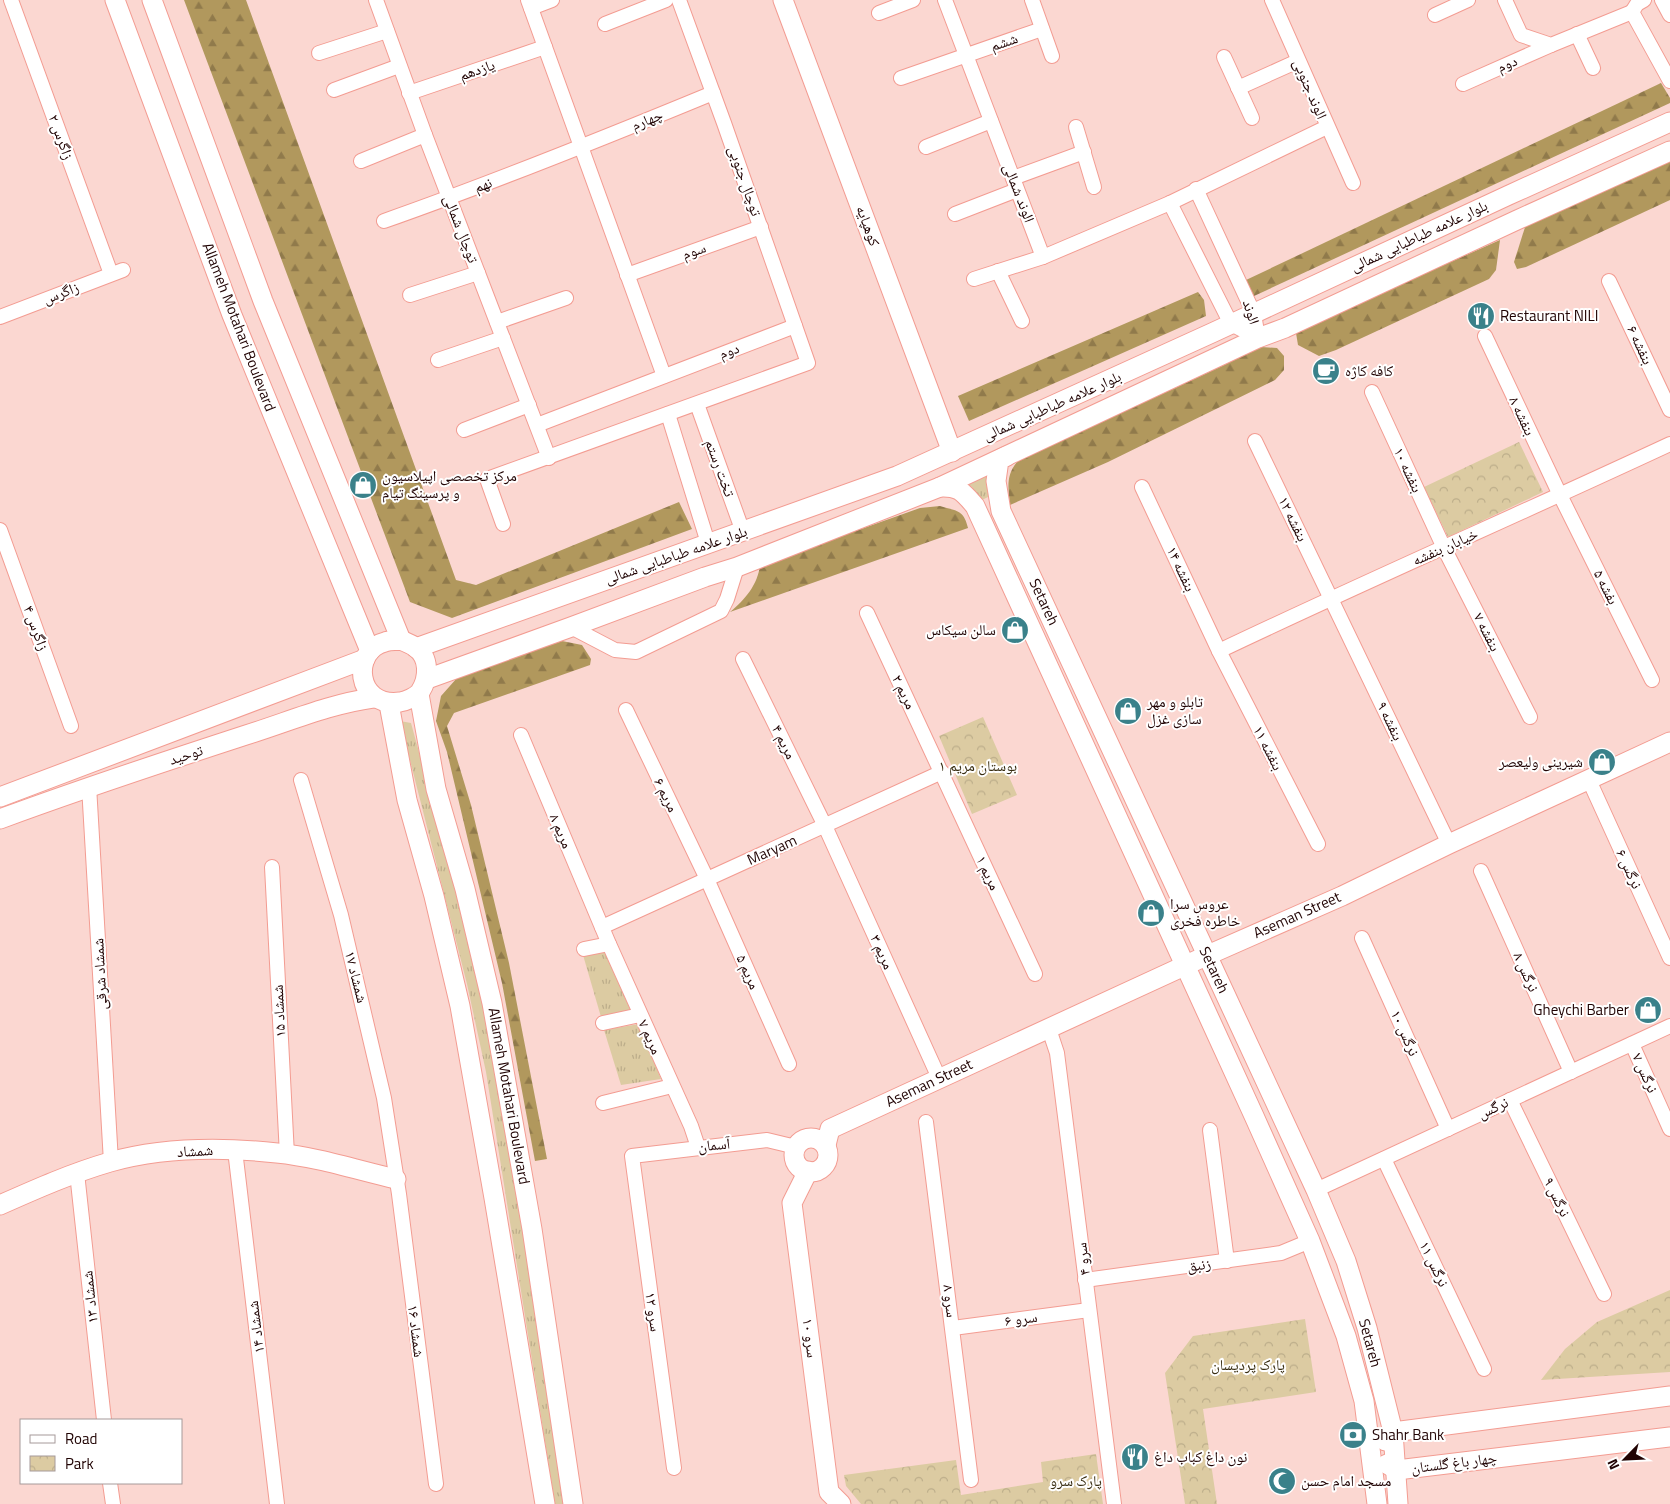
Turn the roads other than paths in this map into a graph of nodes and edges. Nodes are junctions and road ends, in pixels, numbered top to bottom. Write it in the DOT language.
graph roads {
  1 [pos="10,0"];
  2 [pos="115,0"];
  3 [pos="152,0"];
  4 [pos="376,0"];
  5 [pos="552,0"];
  6 [pos="666,0"];
  7 [pos="679,0"];
  8 [pos="783,0"];
  9 [pos="913,0"];
  10 [pos="945,0"];
  11 [pos="1032,0"];
  12 [pos="1272,0"];
  13 [pos="1468,0"];
  14 [pos="1505,0"];
  15 [pos="1644,0"];
  16 [pos="1662,0"];
  17 [pos="530,4"];
  18 [pos="1632,12"];
  19 [pos="879,13"];
  20 [pos="1435,15"];
  21 [pos="1670,15"];
  22 [pos="605,24"];
  23 [pos="1042,29"];
  24 [pos="387,31"];
  25 [pos="1577,34"];
  26 [pos="1551,45"];
  27 [pos="545,47"];
  28 [pos="319,53"];
  29 [pos="966,55"];
  30 [pos="1052,56"];
  31 [pos="1224,57"];
  32 [pos="1298,61"];
  33 [pos="399,66"];
  34 [pos="1593,68"];
  35 [pos="901,78"];
  36 [pos="1670,81"];
  37 [pos="1464,84"];
  38 [pos="1238,88"];
  39 [pos="334,90"];
  40 [pos="409,93"];
  41 [pos="713,93"];
  42 [pos="1252,118"];
  43 [pos="991,121"];
  44 [pos="1670,122"];
  45 [pos="1076,127"];
  46 [pos="1327,127"];
  47 [pos="425,135"];
  48 [pos="581,147"];
  49 [pos="926,147"];
  50 [pos="1670,151"];
  51 [pos="1084,152"];
  52 [pos="361,160"];
  53 [pos="1352,183"];
  54 [pos="1015,184"];
  55 [pos="1094,187"];
  56 [pos="1196,189"];
  57 [pos="449,198"];
  58 [pos="1170,203"];
  59 [pos="955,214"];
  60 [pos="384,222"];
  61 [pos="760,227"];
  62 [pos="1043,257"];
  63 [pos="998,271"];
  64 [pos="117,272"];
  65 [pos="478,273"];
  66 [pos="627,276"];
  67 [pos="974,279"];
  68 [pos="1609,281"];
  69 [pos="410,295"];
  70 [pos="566,298"];
  71 [pos="1254,314"];
  72 [pos="0,317"];
  73 [pos="1022,321"];
  74 [pos="497,322"];
  75 [pos="1231,324"];
  76 [pos="795,326"];
  77 [pos="1485,336"];
  78 [pos="503,338"];
  79 [pos="1258,338"];
  80 [pos="438,360"];
  81 [pos="664,376"];
  82 [pos="1372,392"];
  83 [pos="697,404"];
  84 [pos="529,406"];
  85 [pos="1670,410"];
  86 [pos="668,414"];
  87 [pos="537,425"];
  88 [pos="464,430"];
  89 [pos="1255,441"];
  90 [pos="1670,444"];
  91 [pos="952,452"];
  92 [pos="1009,454"];
  93 [pos="550,458"];
  94 [pos="940,486"];
  95 [pos="1142,487"];
  96 [pos="1560,495"];
  97 [pos="1001,511"];
  98 [pos="982,519"];
  99 [pos="503,524"];
  100 [pos="0,530"];
  101 [pos="743,532"];
  102 [pos="708,543"];
  103 [pos="1444,548"];
  104 [pos="737,567"];
  105 [pos="1331,598"];
  106 [pos="867,613"];
  107 [pos="571,627"];
  108 [pos="408,644"];
  109 [pos="1219,651"];
  110 [pos="367,655"];
  111 [pos="743,659"];
  112 [pos="1652,680"];
  113 [pos="423,686"];
  114 [pos="381,701"];
  115 [pos="626,710"];
  116 [pos="1530,717"];
  117 [pos="71,726"];
  118 [pos="521,735"];
  119 [pos="1670,742"];
  120 [pos="84,765"];
  121 [pos="942,772"];
  122 [pos="301,780"];
  123 [pos="1588,780"];
  124 [pos="89,786"];
  125 [pos="0,797"];
  126 [pos="0,819"];
  127 [pos="825,826"];
  128 [pos="1318,844"];
  129 [pos="1449,844"];
  130 [pos="272,867"];
  131 [pos="1481,871"];
  132 [pos="707,879"];
  133 [pos="602,927"];
  134 [pos="1362,938"];
  135 [pos="609,944"];
  136 [pos="584,949"];
  137 [pos="1208,955"];
  138 [pos="1670,958"];
  139 [pos="1185,966"];
  140 [pos="1035,974"];
  141 [pos="640,1015"];
  142 [pos="603,1023"];
  143 [pos="1670,1026"];
  144 [pos="1049,1029"];
  145 [pos="1632,1044"];
  146 [pos="789,1064"];
  147 [pos="1571,1072"];
  148 [pos="939,1078"];
  149 [pos="672,1086"];
  150 [pos="1510,1100"];
  151 [pos="603,1103"];
  152 [pos="926,1122"];
  153 [pos="1448,1128"];
  154 [pos="1670,1128"];
  155 [pos="1210,1130"];
  156 [pos="826,1145"];
  157 [pos="796,1146"];
  158 [pos="698,1147"];
  159 [pos="235,1150"];
  160 [pos="287,1155"];
  161 [pos="632,1156"];
  162 [pos="1384,1159"];
  163 [pos="111,1162"];
  164 [pos="808,1172"];
  165 [pos="77,1173"];
  166 [pos="396,1179"];
  167 [pos="1316,1190"];
  168 [pos="0,1205"];
  169 [pos="1310,1242"];
  170 [pos="1227,1261"];
  171 [pos="1085,1280"];
  172 [pos="1604,1294"];
  173 [pos="1089,1310"];
  174 [pos="953,1328"];
  175 [pos="1484,1369"];
  176 [pos="1670,1396"];
  177 [pos="104,1419"];
  178 [pos="1393,1432"];
  179 [pos="1670,1437"];
  180 [pos="1372,1455"];
  181 [pos="674,1468"];
  182 [pos="1397,1470"];
  183 [pos="970,1480"];
  184 [pos="110,1484"];
  185 [pos="436,1484"];
  186 [pos="1113,1497"];
  187 [pos="113,1504"];
  188 [pos="277,1504"];
  189 [pos="544,1504"];
  190 [pos="573,1504"];
  191 [pos="841,1504"];
  192 [pos="1377,1504"];
  193 [pos="1398,1504"];
  1 -- 64 [label="street, زاگرس ۲"];
  2 -- 110 [label="street, Allameh Motahari Boulevard"];
  3 -- 108 [label="street"];
  4 -- 24 [label="street, توچال شمالی"];
  5 -- 17 [label="street"];
  6 -- 22 [label="street"];
  7 -- 41 [label="street, توچال جنوبی"];
  8 -- 91 [label="street, کوهپایه"];
  9 -- 19 [label="street"];
  10 -- 29 [label="street, الوند شمالی"];
  11 -- 23 [label="street"];
  12 -- 32 [label="street, الوند جنوبی"];
  13 -- 20 [label="street"];
  14 -- 26 [label="street"];
  15 -- 18 [label="street"];
  16 -- 21 [label="street"];
  17 -- 27 [label="street"];
  18 -- 25 [label="street, دوم"];
  18 -- 36 [label="street"];
  23 -- 29 [label="street, ششم"];
  23 -- 30 [label="street"];
  24 -- 28 [label="street"];
  24 -- 33 [label="street, توچال شمالی"];
  25 -- 26 [label="street, دوم"];
  25 -- 34 [label="street"];
  26 -- 37 [label="street, دوم"];
  27 -- 40 [label="street, یازدهم"];
  27 -- 48 [label="street"];
  29 -- 35 [label="street, ششم"];
  29 -- 43 [label="street, الوند شمالی"];
  31 -- 38 [label="street"];
  32 -- 38 [label="street"];
  32 -- 46 [label="street, الوند جنوبی"];
  33 -- 39 [label="street"];
  33 -- 40 [label="street, توچال شمالی"];
  38 -- 42 [label="street"];
  40 -- 47 [label="street, توچال شمالی"];
  41 -- 48 [label="street, چهارم"];
  41 -- 61 [label="street, توچال جنوبی"];
  43 -- 49 [label="street"];
  43 -- 54 [label="street, الوند شمالی"];
  44 -- 71 [label="street, بلوار علامه طباطبایی شمالی"];
  45 -- 51 [label="street"];
  46 -- 53 [label="street"];
  46 -- 56 [label="street, الوند جنوبی"];
  47 -- 52 [label="street"];
  47 -- 57 [label="street, توچال شمالی"];
  48 -- 57 [label="street, نهم"];
  48 -- 66 [label="street"];
  50 -- 79 [label="street, بلوار علامه طباطبایی شمالی"];
  51 -- 54 [label="street"];
  51 -- 55 [label="street"];
  54 -- 59 [label="street"];
  54 -- 62 [label="street, الوند شمالی"];
  56 -- 58 [label="street, الوند جنوبی"];
  56 -- 71 [label="street, الوند"];
  57 -- 60 [label="street, نهم"];
  57 -- 65 [label="street, توچال شمالی"];
  58 -- 62 [label="street"];
  58 -- 75 [label="street, الوند"];
  61 -- 66 [label="street, سوم"];
  61 -- 76 [label="street, توچال جنوبی"];
  62 -- 63 [label="street"];
  63 -- 67 [label="street"];
  63 -- 73 [label="street"];
  64 -- 72 [label="street, زاگرس"];
  65 -- 69 [label="street"];
  65 -- 74 [label="street, توچال شمالی"];
  66 -- 81 [label="street"];
  68 -- 85 [label="street, بنفشه ۶"];
  70 -- 74 [label="street"];
  71 -- 75 [label="street, بلوار علامه طباطبایی شمالی"];
  71 -- 79 [label="street, الوند"];
  74 -- 78 [label="street, توچال شمالی"];
  75 -- 79 [label="street, الوند"];
  75 -- 91 [label="street, بلوار علامه طباطبایی شمالی"];
  76 -- 81 [label="street, دوم"];
  76 -- 83 [label="street, توچال جنوبی"];
  77 -- 96 [label="street, بنفشه ۸"];
  78 -- 80 [label="street"];
  78 -- 84 [label="street, توچال شمالی"];
  79 -- 92 [label="street, بلوار علامه طباطبایی شمالی"];
  81 -- 87 [label="street"];
  82 -- 103 [label="street, بنفشه ۱۰"];
  83 -- 86 [label="street"];
  83 -- 101 [label="street, تخت رستم"];
  84 -- 87 [label="street, توچال شمالی"];
  84 -- 88 [label="street"];
  86 -- 93 [label="street"];
  86 -- 102 [label="street"];
  87 -- 93 [label="street, توچال شمالی"];
  89 -- 105 [label="street, بنفشه ۱۲"];
  90 -- 96 [label="street, خیابان بنفشه"];
  91 -- 101 [label="street, بلوار علامه طباطبایی شمالی"];
  92 -- 94 [label="street, بلوار علامه طباطبایی شمالی"];
  92 -- 97 [label="street, Setareh"];
  93 -- 99 [label="street"];
  94 -- 98 [label="street, Setareh"];
  94 -- 104 [label="street, بلوار علامه طباطبایی شمالی"];
  95 -- 109 [label="street, بنفشه ۱۴"];
  96 -- 103 [label="street, خیابان بنفشه"];
  96 -- 112 [label="street, بفشه ۵"];
  97 -- 98 [label="street"];
  97 -- 137 [label="street, Setareh"];
  98 -- 139 [label="street, Setareh"];
  100 -- 117 [label="street, زاگرس ۴"];
  101 -- 102 [label="street, بلوار علامه طباطبایی شمالی"];
  102 -- 108 [label="street, بلوار علامه طباطبایی شمالی"];
  103 -- 105 [label="street, خیابان بنفشه"];
  103 -- 116 [label="street, بنفشه ۷"];
  104 -- 107 [label="street, بلوار علامه طباطبایی شمالی"];
  104 -- 107 [label="street"];
  105 -- 109 [label="street, خیابان بنفشه"];
  105 -- 129 [label="street, بنفشه ۹"];
  106 -- 121 [label="street, مریم ۲"];
  107 -- 113 [label="street, بلوار علامه طباطبایی شمالی"];
  108 -- 110 [label="street"];
  108 -- 113 [label="street"];
  109 -- 128 [label="street, بنفشه ۱۱"];
  110 -- 114 [label="street"];
  110 -- 120 [label="street, توحید"];
  111 -- 127 [label="street, مریم ۴"];
  113 -- 114 [label="street"];
  113 -- 190 [label="street, Allameh Motahari Boulevard"];
  114 -- 124 [label="street, توحید"];
  114 -- 189 [label="street"];
  115 -- 132 [label="street, مریم ۶"];
  118 -- 133 [label="street, مریم ۸"];
  119 -- 123 [label="street, Aseman Street"];
  120 -- 124 [label="street"];
  120 -- 125 [label="street, توحید"];
  121 -- 127 [label="street, Maryam"];
  121 -- 140 [label="street, مریم ۱"];
  122 -- 166 [label="street, شمشاد ۱۷"];
  123 -- 129 [label="street, Aseman Street"];
  123 -- 138 [label="street, نرگس ۶"];
  124 -- 126 [label="street, توحید"];
  124 -- 163 [label="street, شمشاد شرقی"];
  127 -- 132 [label="street, Maryam"];
  127 -- 148 [label="street, مریم ۳"];
  129 -- 137 [label="street, Aseman Street"];
  130 -- 160 [label="street, شمشاد ۱۵"];
  131 -- 147 [label="street, نرگس ۸"];
  132 -- 133 [label="street, Maryam"];
  132 -- 146 [label="street, مریم ۵"];
  133 -- 135 [label="street, مریم ۷"];
  134 -- 153 [label="street, نرگس ۱۰"];
  135 -- 136 [label="street"];
  135 -- 141 [label="street, مریم ۷"];
  137 -- 139 [label="street, Aseman Street"];
  137 -- 167 [label="street, Setareh"];
  139 -- 144 [label="street, Aseman Street"];
  139 -- 169 [label="street, Setareh"];
  141 -- 142 [label="street"];
  141 -- 149 [label="street, مریم ۷"];
  143 -- 145 [label="street, نرگس"];
  144 -- 148 [label="street, Aseman Street"];
  144 -- 171 [label="street, سرو ۴"];
  145 -- 147 [label="street, نرگس"];
  145 -- 154 [label="street, نرگس ۷"];
  147 -- 150 [label="street, نرگس"];
  148 -- 156 [label="street, Aseman Street"];
  149 -- 151 [label="street"];
  149 -- 158 [label="street, مریم ۷"];
  150 -- 153 [label="street, نرگس"];
  150 -- 172 [label="street, نرگس ۹"];
  152 -- 174 [label="street, سرو ۸"];
  153 -- 162 [label="street, نرگس"];
  155 -- 170 [label="street"];
  156 -- 157 [label="street"];
  156 -- 164 [label="street"];
  157 -- 158 [label="street, آسمان"];
  157 -- 164 [label="street"];
  158 -- 161 [label="street, آسمان"];
  159 -- 160 [label="street, شمشاد"];
  159 -- 163 [label="street, شمشاد"];
  159 -- 188 [label="street, شمشاد ۱۴"];
  160 -- 166 [label="street, شمشاد"];
  161 -- 181 [label="street, سرو ۱۲"];
  162 -- 167 [label="street, نرگس"];
  162 -- 175 [label="street, نرگس ۱۱"];
  163 -- 165 [label="street, شمشاد"];
  164 -- 191 [label="street, سرو ۱۰"];
  165 -- 168 [label="street, شمشاد"];
  165 -- 177 [label="street, شمشاد ۱۳"];
  166 -- 185 [label="street, شمشاد ۱۶"];
  167 -- 178 [label="street, Setareh"];
  169 -- 170 [label="street, زنبق"];
  169 -- 180 [label="street, Setareh"];
  170 -- 171 [label="street, زنبق"];
  171 -- 173 [label="street, سرو ۴"];
  173 -- 174 [label="street, سرو ۶"];
  173 -- 186 [label="street, سرو ۴"];
  174 -- 183 [label="street, سرو ۸"];
  176 -- 178 [label="street"];
  178 -- 180 [label="street"];
  178 -- 182 [label="street, Setareh"];
  179 -- 182 [label="street, چهار باغ گلستان"];
  180 -- 182 [label="street, چهار باغ گلستان"];
  180 -- 192 [label="street, Setareh"];
  182 -- 193 [label="street, Setareh"];
  184 -- 187 [label="street"];
}
